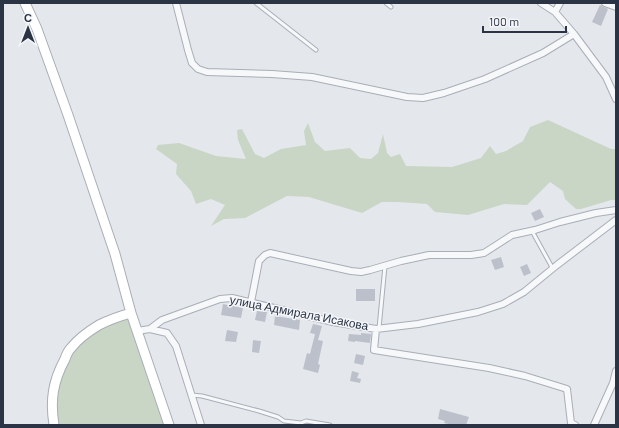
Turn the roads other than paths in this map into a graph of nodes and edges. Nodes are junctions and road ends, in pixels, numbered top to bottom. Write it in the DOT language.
graph roads {
  1 [pos="26,3"];
  2 [pos="176,3"];
  3 [pos="256,3"];
  4 [pos="386,3"];
  5 [pos="541,3"];
  6 [pos="560,3"];
  7 [pos="606,3"];
  8 [pos="392,7"];
  9 [pos="616,7"];
  10 [pos="556,12"];
  11 [pos="574,34"];
  12 [pos="316,50"];
  13 [pos="616,99"];
  14 [pos="616,210"];
  15 [pos="616,220"];
  16 [pos="532,231"];
  17 [pos="385,266"];
  18 [pos="552,269"];
  19 [pos="251,302"];
  20 [pos="131,313"];
  21 [pos="377,328"];
  22 [pos="150,330"];
  23 [pos="137,331"];
  24 [pos="616,371"];
  25 [pos="191,395"];
  26 [pos="54,425"];
  27 [pos="169,425"];
  28 [pos="201,425"];
  29 [pos="330,425"];
  30 [pos="575,425"];
  31 [pos="594,425"];
  1 -- 20 [label="main road"];
  2 -- 11 [label="street"];
  3 -- 12 [label="lane"];
  4 -- 8 [label="lane"];
  5 -- 10 [label="street"];
  6 -- 10 [label="street"];
  7 -- 9 [label="street"];
  10 -- 11 [label="street"];
  11 -- 13 [label="street"];
  14 -- 16 [label="street"];
  15 -- 18 [label="street, улица Адмирала Исакова"];
  16 -- 17 [label="street"];
  16 -- 18 [label="lane"];
  17 -- 19 [label="street"];
  17 -- 21 [label="lane"];
  18 -- 21 [label="street, улица Адмирала Исакова"];
  19 -- 21 [label="street, улица Адмирала Исакова"];
  19 -- 22 [label="street, улица Адмирала Исакова"];
  20 -- 23 [label="main road"];
  20 -- 26 [label="main road"];
  21 -- 30 [label="street"];
  22 -- 23 [label="street"];
  22 -- 25 [label="street"];
  23 -- 27 [label="main road"];
  24 -- 31 [label="street"];
  25 -- 28 [label="street"];
  25 -- 29 [label="lane"];
}
